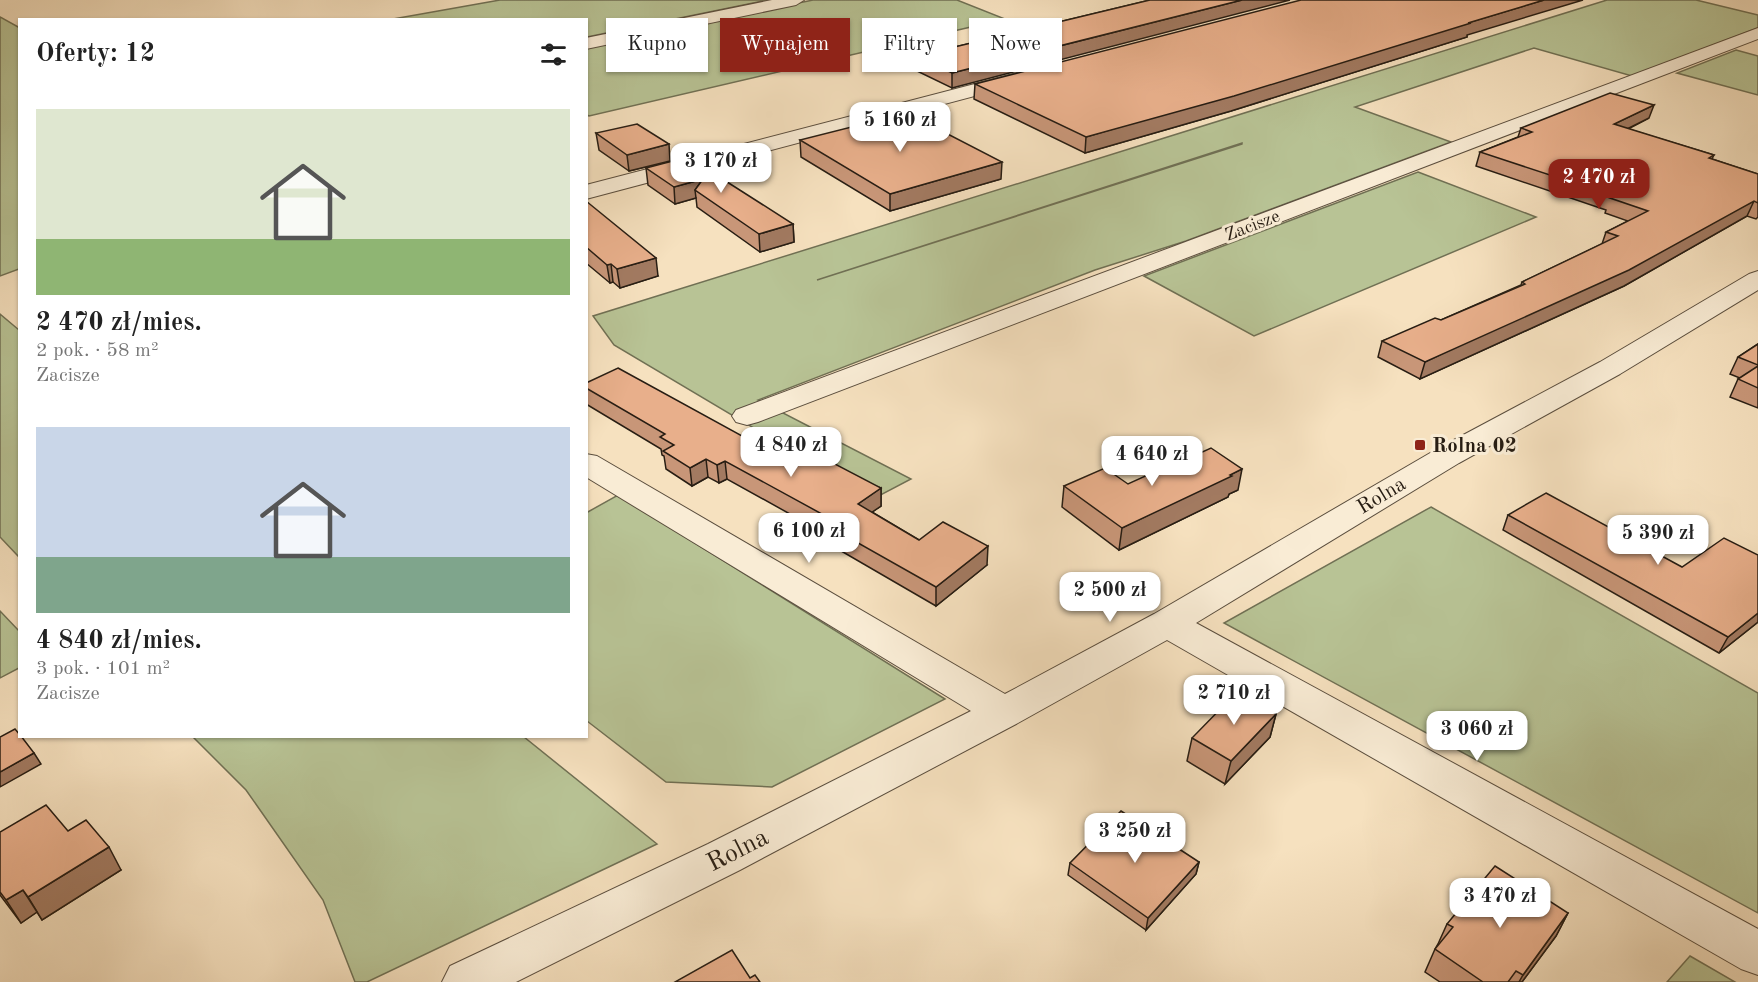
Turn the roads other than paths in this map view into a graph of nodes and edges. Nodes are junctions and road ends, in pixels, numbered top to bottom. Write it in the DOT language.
graph roads {
  1 [pos="796,0"];
  2 [pos="1758,33"];
  3 [pos="588,44"];
  4 [pos="1037,74"];
  5 [pos="588,191"];
  6 [pos="1758,279"];
  7 [pos="747,416"];
  8 [pos="588,464"];
  9 [pos="1167,623"];
  10 [pos="1004,712"];
  11 [pos="1758,954"];
  12 [pos="467,982"];
  1 -- 3 [label="street"];
  2 -- 7 [label="street, Zacisze"];
  4 -- 5 [label="street"];
  6 -- 9 [label="street, Rolna"];
  8 -- 10 [label="street"];
  9 -- 10 [label="street, Rolna"];
  9 -- 11 [label="street"];
  10 -- 12 [label="street, Rolna"];
}
